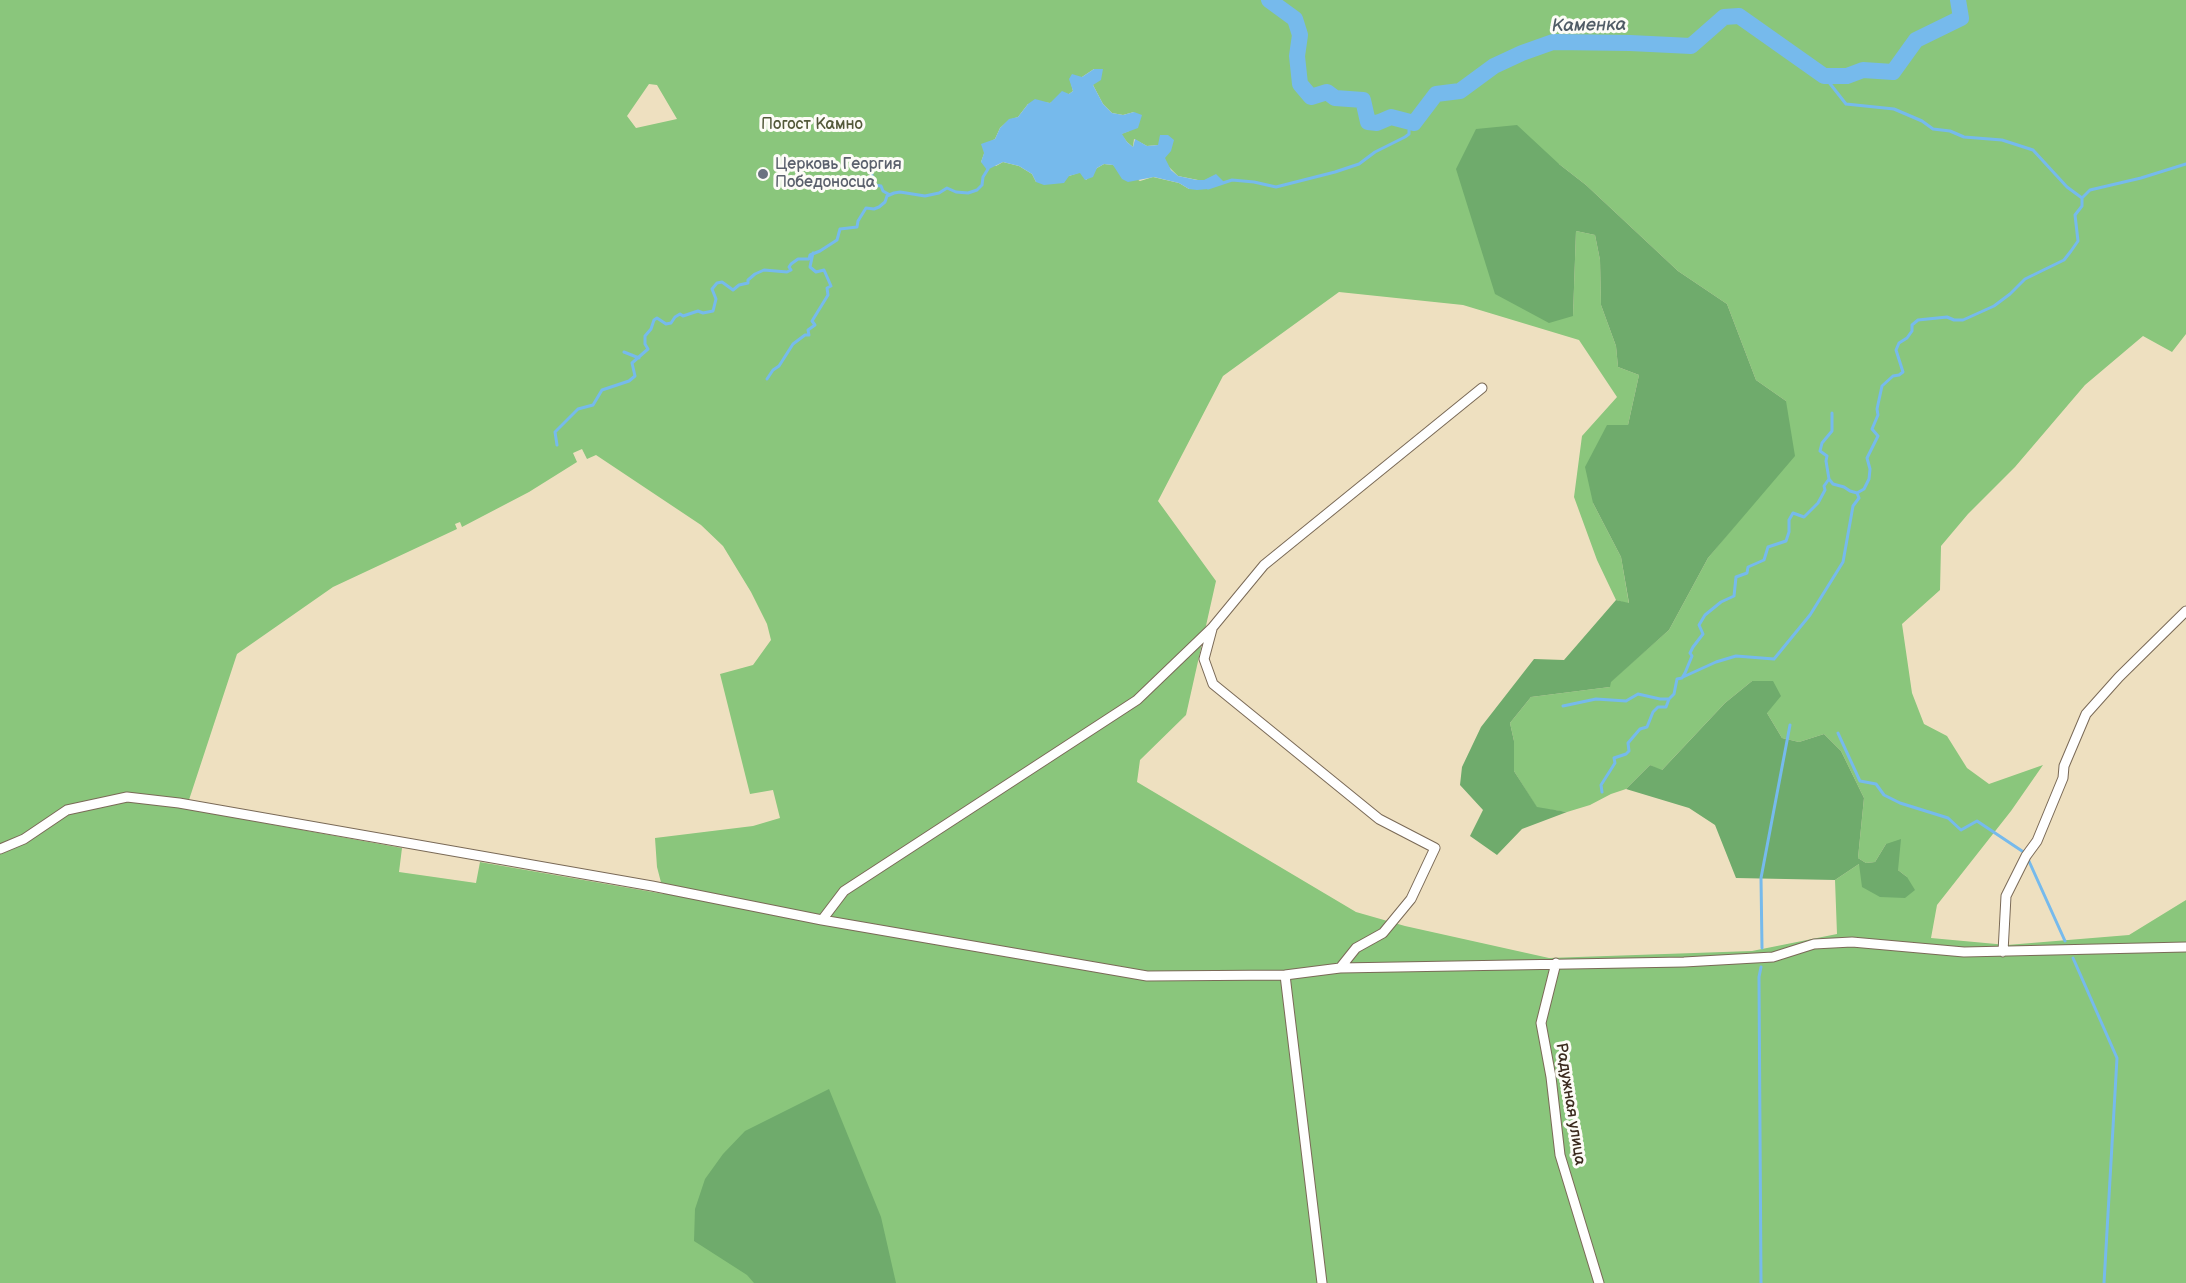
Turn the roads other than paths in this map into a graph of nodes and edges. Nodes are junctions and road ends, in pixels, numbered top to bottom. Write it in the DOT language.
graph roads {
  1 [pos="1482,388"];
  2 [pos="2186,611"];
  3 [pos="1212,628"];
  4 [pos="0,849"];
  5 [pos="822,920"];
  6 [pos="2186,947"];
  7 [pos="2003,952"];
  8 [pos="1556,963"];
  9 [pos="1340,968"];
  10 [pos="1285,975"];
  11 [pos="1322,1283"];
  12 [pos="1599,1283"];
  1 -- 3 [label="street"];
  2 -- 7 [label="street"];
  3 -- 5 [label="street"];
  3 -- 9 [label="street"];
  4 -- 5 [label="street"];
  5 -- 10 [label="street"];
  6 -- 7 [label="street"];
  7 -- 8 [label="street"];
  8 -- 9 [label="street"];
  8 -- 12 [label="street, Радужная улица"];
  9 -- 10 [label="street"];
  10 -- 11 [label="street"];
}
